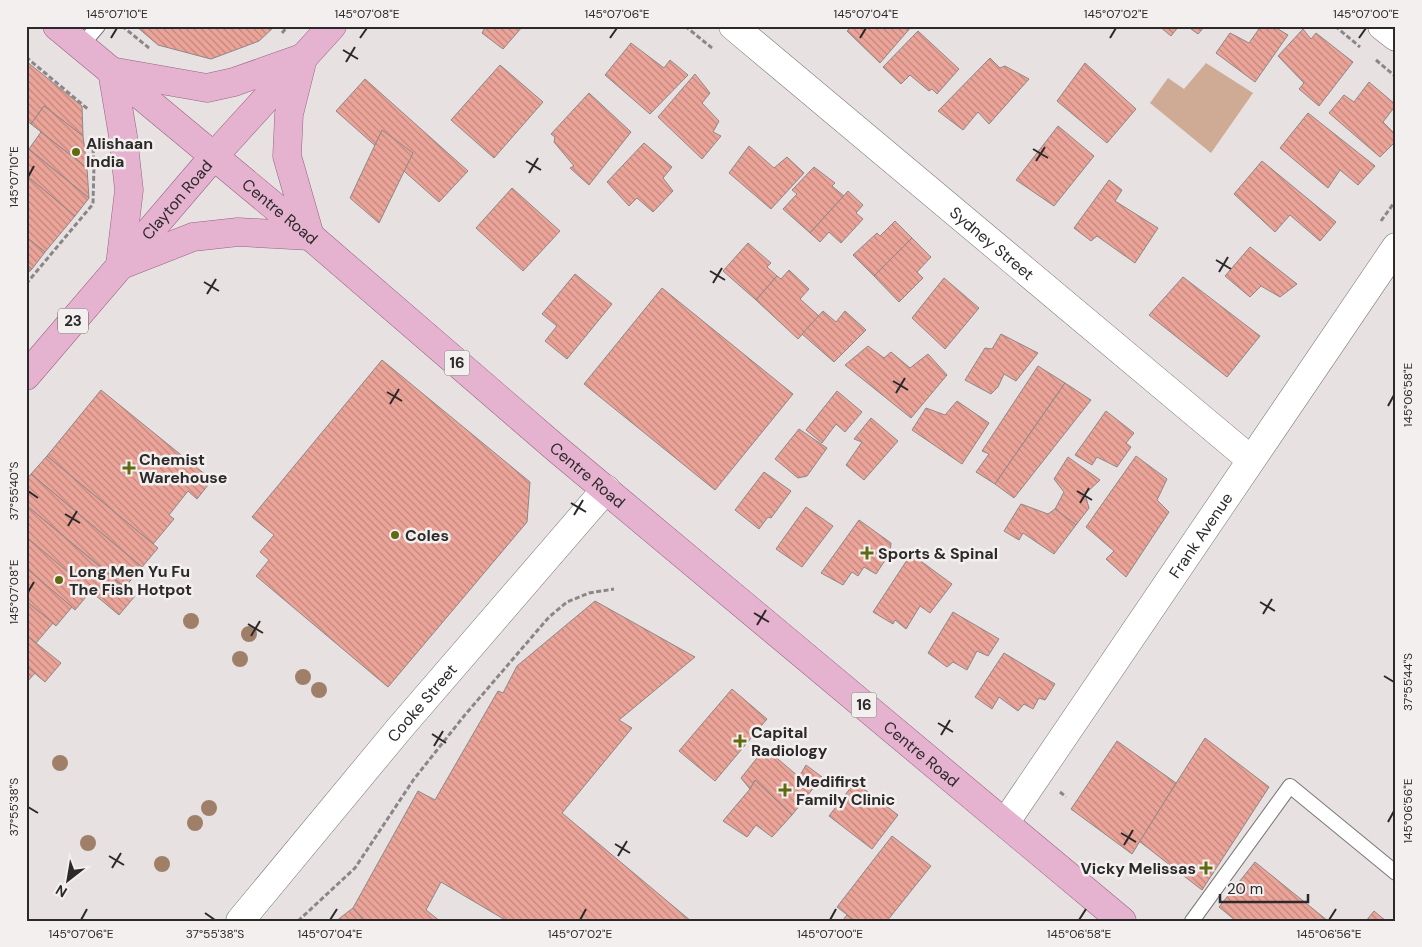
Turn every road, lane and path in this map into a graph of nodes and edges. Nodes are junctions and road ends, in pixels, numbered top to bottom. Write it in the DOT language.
graph roads {
  1 [pos="57,26"];
  2 [pos="332,26"];
  3 [pos="733,26"];
  4 [pos="1382,26"];
  5 [pos="90,36"];
  6 [pos="1396,37"];
  7 [pos="26,57"];
  8 [pos="303,58"];
  9 [pos="112,71"];
  10 [pos="90,111"];
  11 [pos="92,138"];
  12 [pos="214,156"];
  13 [pos="94,165"];
  14 [pos="100,166"];
  15 [pos="310,236"];
  16 [pos="1396,247"];
  17 [pos="120,265"];
  18 [pos="26,284"];
  19 [pos="26,376"];
  20 [pos="1250,459"];
  21 [pos="606,489"];
  22 [pos="614,589"];
  23 [pos="1005,823"];
  24 [pos="1396,873"];
  25 [pos="240,921"];
  26 [pos="298,921"];
  27 [pos="1122,921"];
  28 [pos="1192,921"];
  1 -- 5 [label="main road, Centre Road / 16"];
  2 -- 8 [label="main road, Clayton Road / 23"];
  3 -- 20 [label="street, Sydney Street"];
  4 -- 6 [label="street"];
  5 -- 9 [label="main road, Centre Road / 16"];
  7 -- 10 [label="path"];
  8 -- 9 [label="main road"];
  8 -- 12 [label="main road, Clayton Road / 23"];
  8 -- 15 [label="main road"];
  9 -- 12 [label="main road, Centre Road / 16"];
  9 -- 17 [label="main road"];
  11 -- 13 [label="path"];
  12 -- 15 [label="main road, Centre Road / 16"];
  12 -- 17 [label="main road, Clayton Road / 23"];
  13 -- 14 [label="path"];
  13 -- 18 [label="path"];
  15 -- 17 [label="main road"];
  15 -- 21 [label="main road, Centre Road / 16"];
  16 -- 20 [label="street, Frank Avenue"];
  17 -- 19 [label="main road, Clayton Road / 23"];
  20 -- 23 [label="street, Frank Avenue"];
  21 -- 23 [label="main road, Centre Road / 16"];
  21 -- 25 [label="street, Cooke Street"];
  22 -- 26 [label="path"];
  23 -- 27 [label="main road, Centre Road / 16"];
  24 -- 28 [label="lane"];
}
